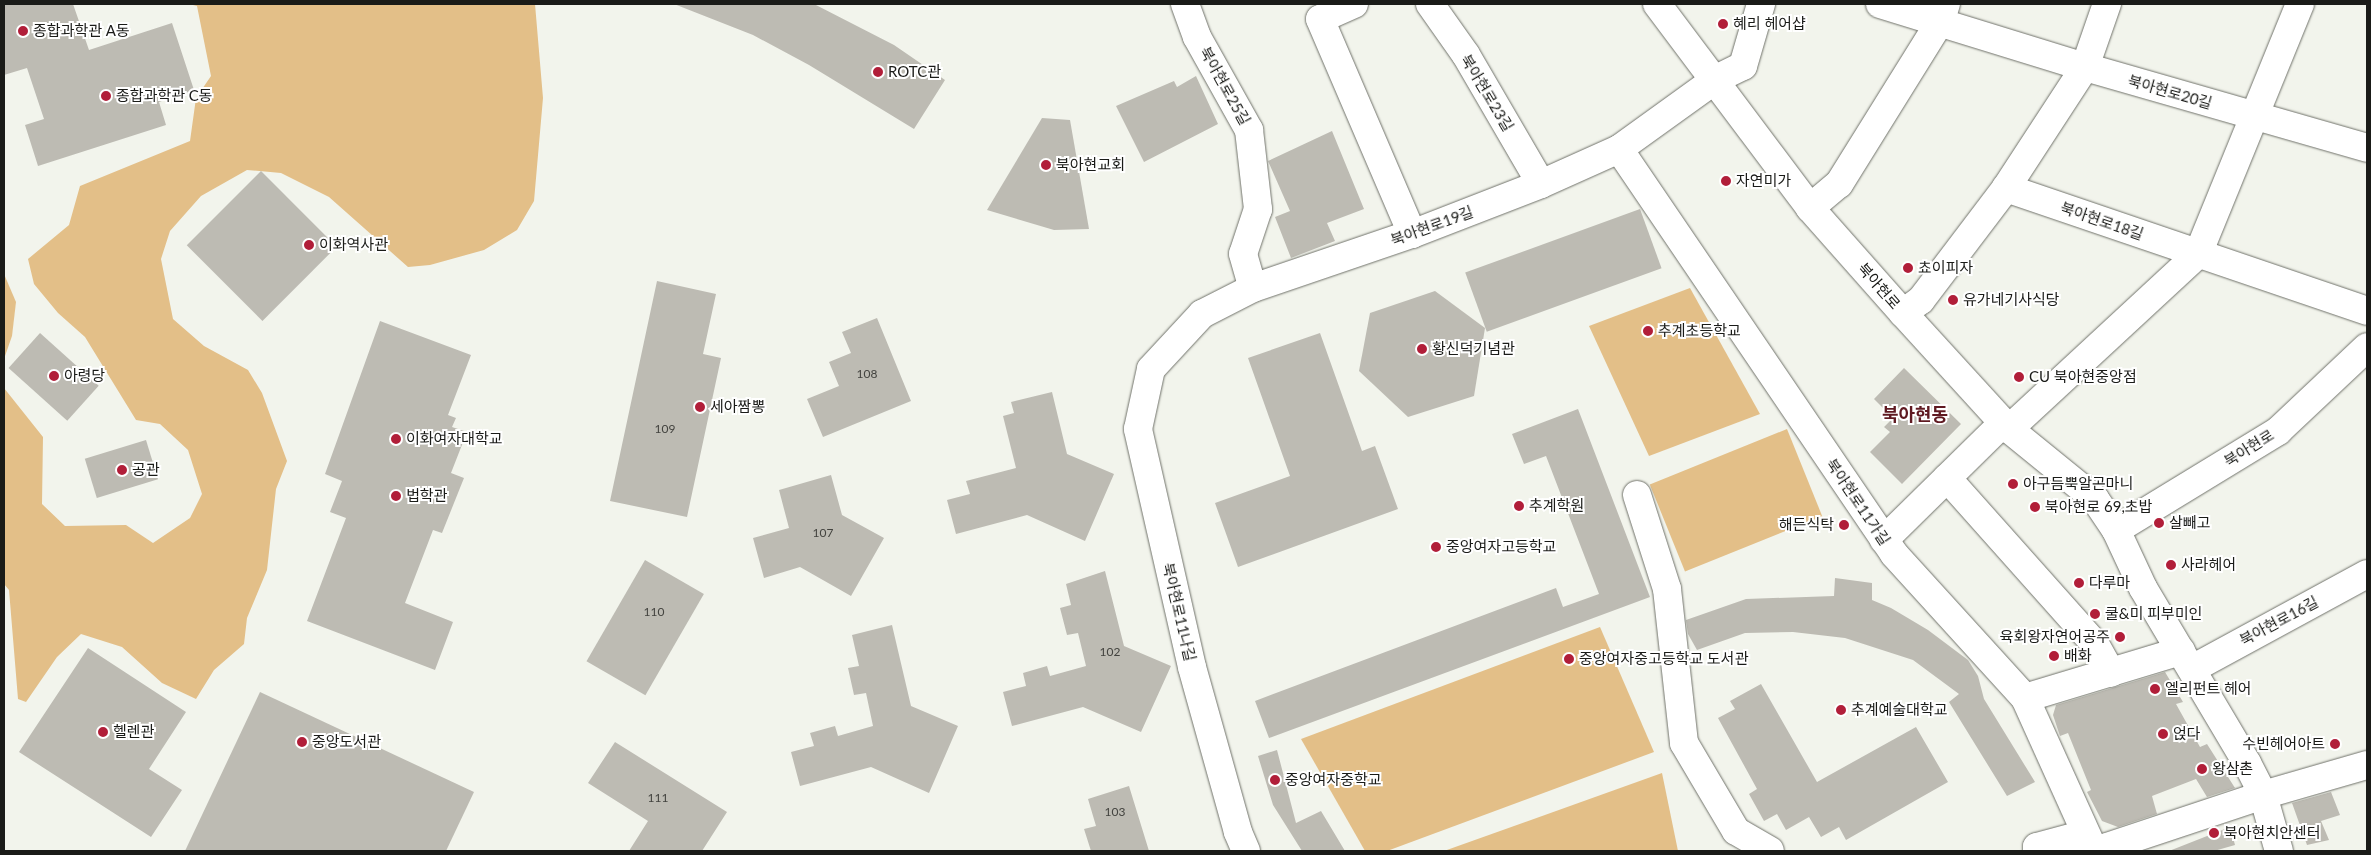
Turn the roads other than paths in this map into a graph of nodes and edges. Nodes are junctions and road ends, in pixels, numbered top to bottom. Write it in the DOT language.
graph roads {
  1 [pos="1185,4"];
  2 [pos="1354,4"];
  3 [pos="1430,4"];
  4 [pos="1657,4"];
  5 [pos="1761,4"];
  6 [pos="1880,4"];
  7 [pos="2107,4"];
  8 [pos="2300,4"];
  9 [pos="1943,12"];
  10 [pos="2085,67"];
  11 [pos="1716,80"];
  12 [pos="2254,116"];
  13 [pos="2367,148"];
  14 [pos="1619,149"];
  15 [pos="1541,184"];
  16 [pos="2006,188"];
  17 [pos="1810,208"];
  18 [pos="1412,234"];
  19 [pos="2198,254"];
  20 [pos="1253,288"];
  21 [pos="2367,311"];
  22 [pos="1903,313"];
  23 [pos="2367,347"];
  24 [pos="1151,369"];
  25 [pos="2006,426"];
  26 [pos="1947,478"];
  27 [pos="1637,496"];
  28 [pos="2116,530"];
  29 [pos="1884,540"];
  30 [pos="2367,574"];
  31 [pos="2186,660"];
  32 [pos="2111,673"];
  33 [pos="2025,698"];
  34 [pos="2367,765"];
  35 [pos="2263,796"];
  36 [pos="2094,845"];
  37 [pos="1246,851"];
  38 [pos="1770,851"];
  39 [pos="2037,851"];
  40 [pos="2279,851"];
  1 -- 20 [label="street, 북아현로25길"];
  2 -- 18 [label="street"];
  3 -- 15 [label="street, 북아현로23길"];
  4 -- 11 [label="street, 북아현로"];
  5 -- 11 [label="street"];
  6 -- 9 [label="street, 북아현로20길"];
  7 -- 10 [label="street"];
  8 -- 12 [label="street"];
  9 -- 10 [label="street, 북아현로20길"];
  9 -- 17 [label="street"];
  10 -- 12 [label="street, 북아현로20길"];
  10 -- 16 [label="street"];
  11 -- 14 [label="street, 북아현로19길"];
  11 -- 17 [label="street, 북아현로"];
  12 -- 13 [label="street, 북아현로20길"];
  12 -- 19 [label="street"];
  14 -- 15 [label="street, 북아현로19길"];
  14 -- 29 [label="street, 북아현로11가길"];
  15 -- 18 [label="street, 북아현로19길"];
  16 -- 19 [label="street, 북아현로18길"];
  16 -- 22 [label="street"];
  17 -- 22 [label="street, 북아현로"];
  18 -- 20 [label="street, 북아현로19길"];
  19 -- 21 [label="street, 북아현로18길"];
  19 -- 25 [label="street"];
  20 -- 24 [label="street, 북아현로19길"];
  22 -- 25 [label="street, 북아현로"];
  23 -- 28 [label="street, 북아현로"];
  24 -- 37 [label="street, 북아현로11나길"];
  25 -- 26 [label="street"];
  25 -- 28 [label="street, 북아현로"];
  26 -- 29 [label="street"];
  26 -- 32 [label="street"];
  27 -- 38 [label="street"];
  28 -- 31 [label="street, 북아현로"];
  29 -- 33 [label="street, 북아현로11가길"];
  30 -- 31 [label="street, 북아현로16길"];
  31 -- 32 [label="street, 북아현로16길"];
  31 -- 35 [label="street, 북아현로"];
  32 -- 33 [label="street, 북아현로16길"];
  33 -- 36 [label="street, 북아현로11가길"];
  34 -- 35 [label="street"];
  35 -- 36 [label="street"];
  35 -- 40 [label="street, 북아현로"];
  36 -- 39 [label="street"];
}
